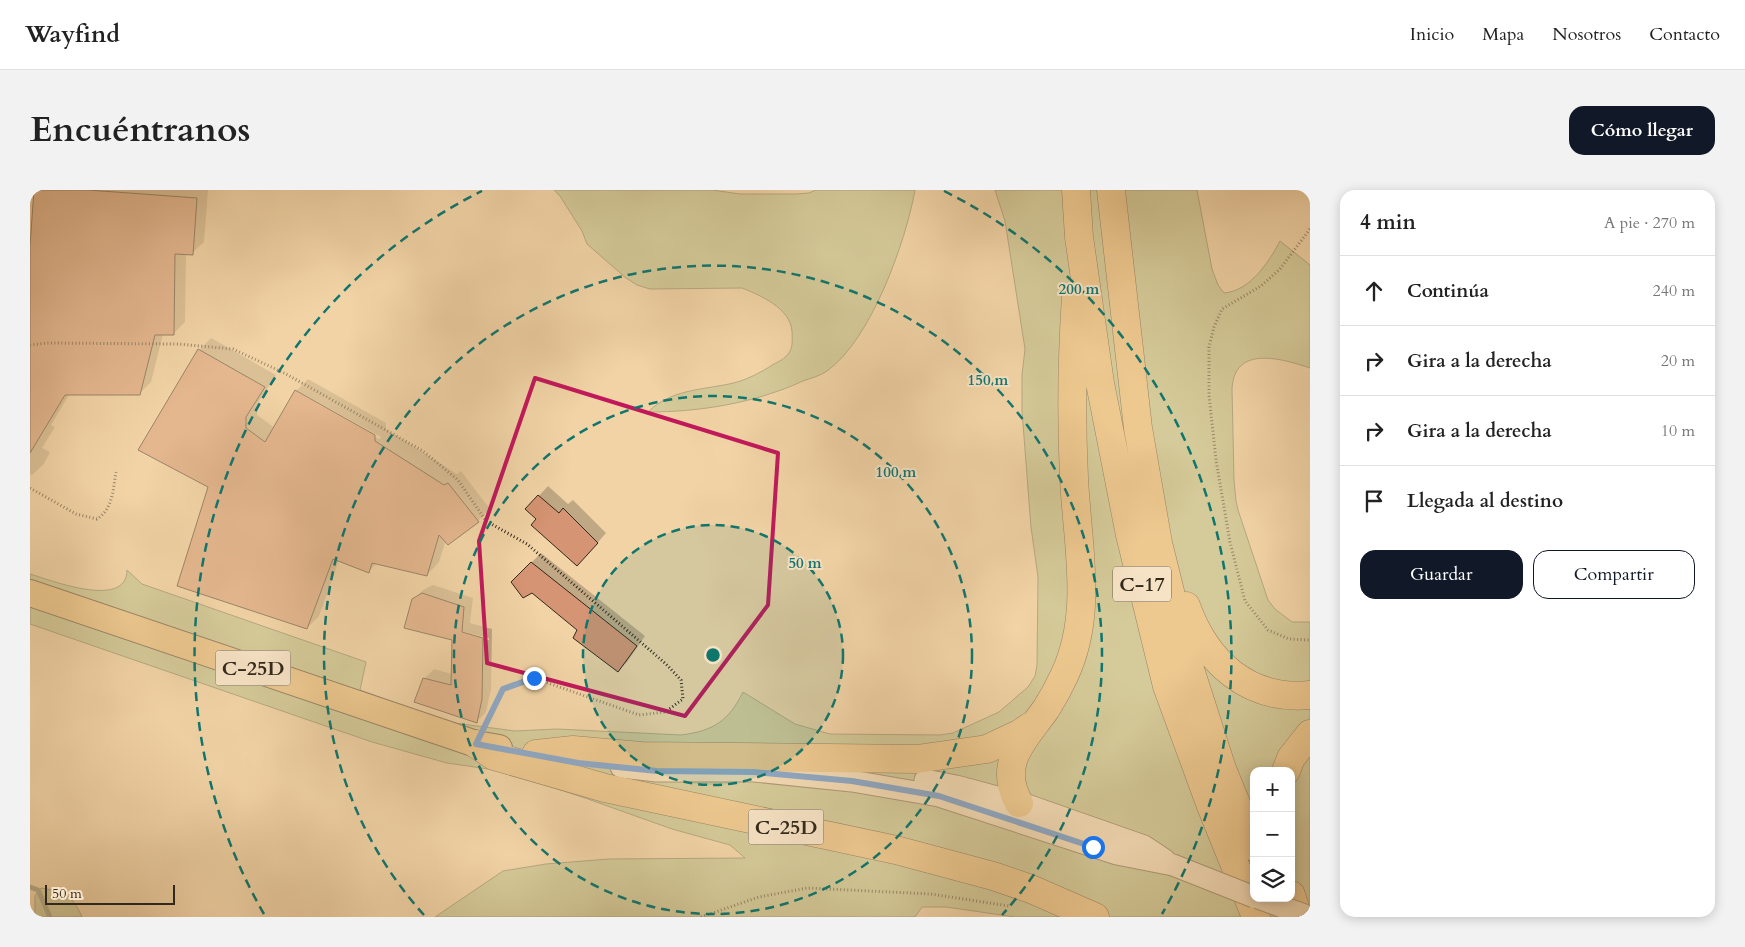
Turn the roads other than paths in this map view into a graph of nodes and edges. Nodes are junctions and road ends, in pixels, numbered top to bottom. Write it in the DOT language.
graph roads {
  1 [pos="1076,190"];
  2 [pos="1110,190"];
  3 [pos="1079,237"];
  4 [pos="1158,543"];
  5 [pos="30,593"];
  6 [pos="1310,695"];
  7 [pos="1034,724"];
  8 [pos="1310,734"];
  9 [pos="476,744"];
  10 [pos="536,754"];
  11 [pos="1288,767"];
  12 [pos="754,772"];
  13 [pos="1019,802"];
  14 [pos="1250,837"];
  15 [pos="1165,864"];
  16 [pos="1250,896"];
  17 [pos="1270,902"];
  18 [pos="1277,902"];
  19 [pos="1293,902"];
  20 [pos="1310,916"];
  21 [pos="1095,917"];
  22 [pos="1256,917"];
  23 [pos="1283,917"];
  24 [pos="1298,917"];
  1 -- 3 [label="highway, C-17"];
  2 -- 4 [label="highway, C-17"];
  3 -- 7 [label="highway"];
  3 -- 22 [label="highway, C-17"];
  4 -- 6 [label="highway"];
  4 -- 14 [label="highway, C-17"];
  5 -- 9 [label="main road, C-25D"];
  7 -- 10 [label="highway"];
  7 -- 13 [label="highway"];
  8 -- 11 [label="highway"];
  9 -- 10 [label="main road, C-25D"];
  9 -- 21 [label="highway, C-25D"];
  10 -- 12 [label="street"];
  12 -- 13 [label="street"];
  12 -- 15 [label="street"];
  13 -- 15 [label="street"];
  15 -- 16 [label="street, bridge"];
  17 -- 20 [label="street, bridge"];
  18 -- 23 [label="highway"];
  19 -- 24 [label="highway"];
}
